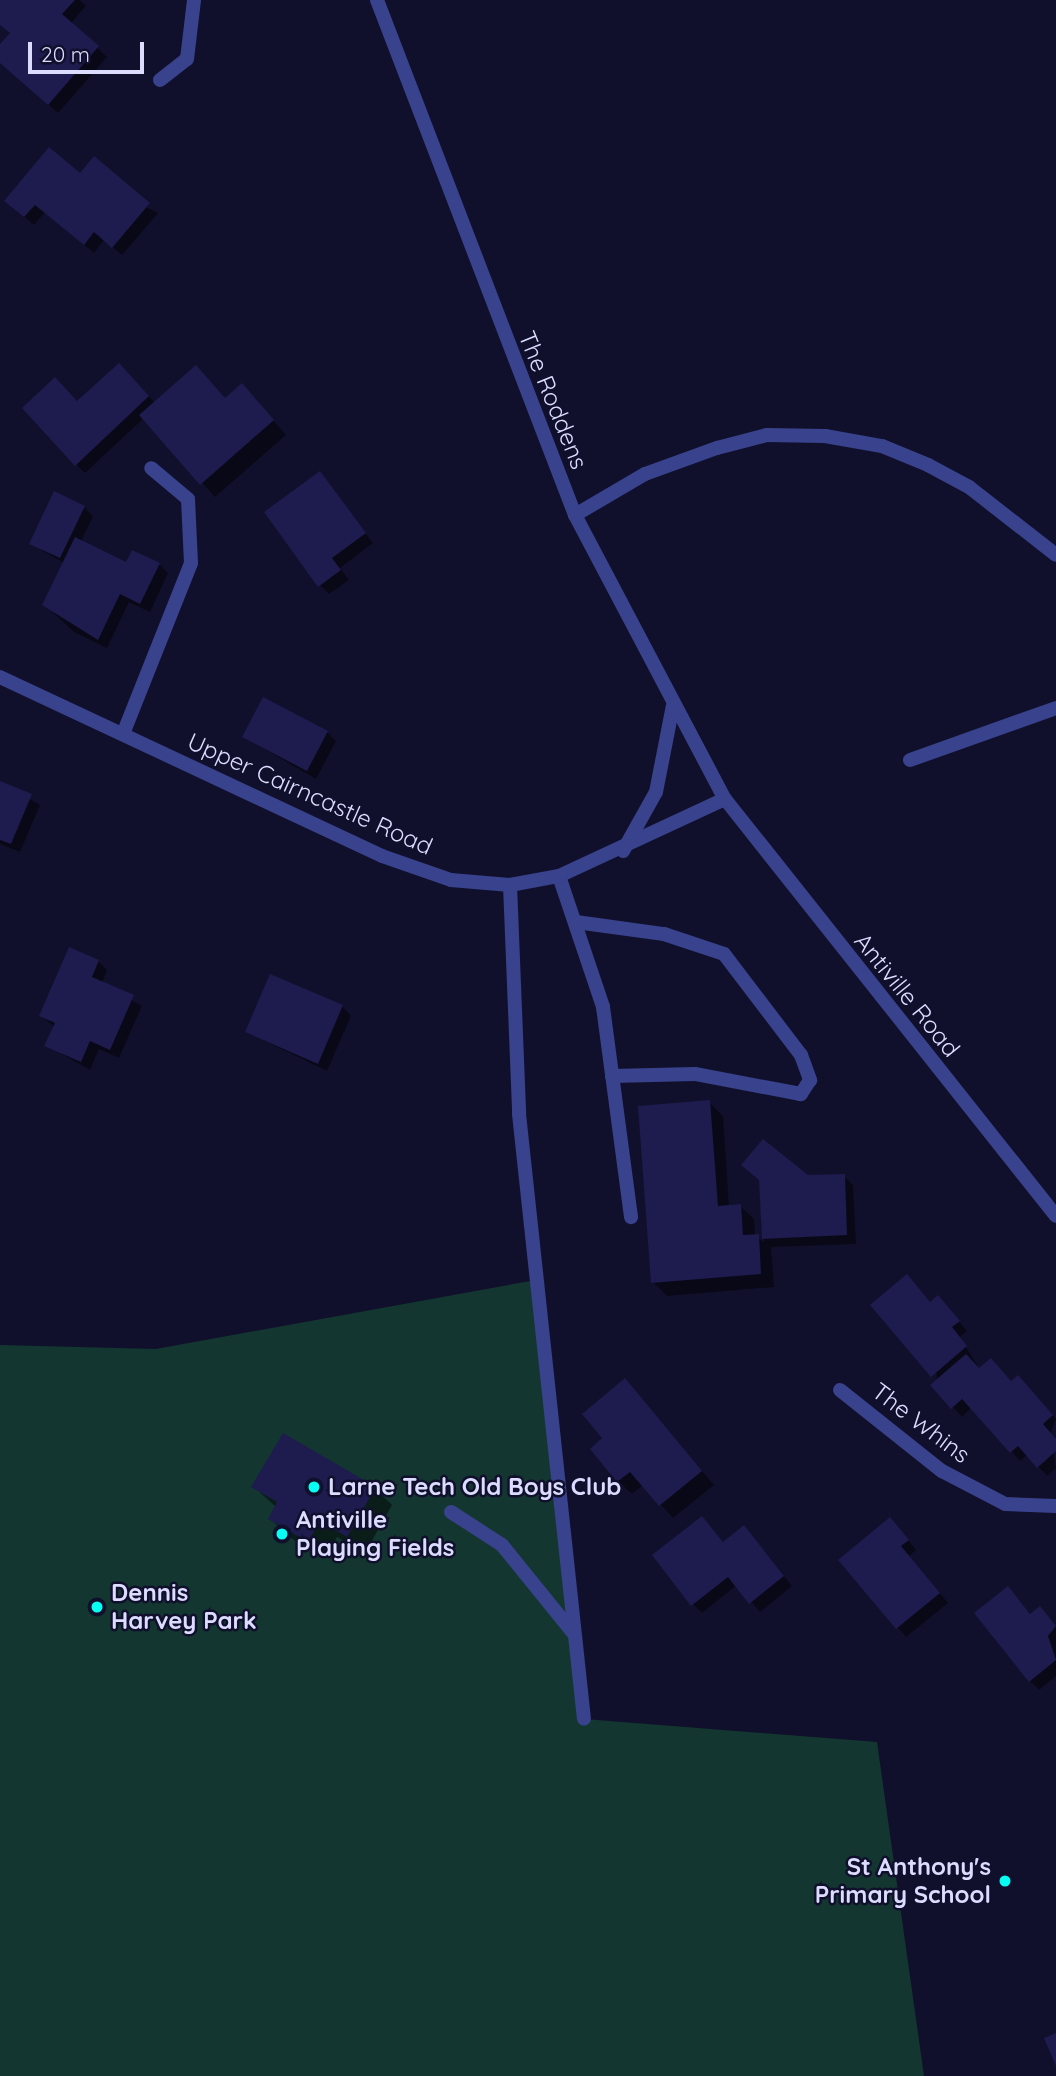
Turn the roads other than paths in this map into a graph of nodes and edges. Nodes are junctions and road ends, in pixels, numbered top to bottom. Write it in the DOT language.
graph roads {
  1 [pos="194,0"];
  2 [pos="377,0"];
  3 [pos="160,80"];
  4 [pos="151,468"];
  5 [pos="575,515"];
  6 [pos="1056,555"];
  7 [pos="0,677"];
  8 [pos="673,705"];
  9 [pos="1056,708"];
  10 [pos="123,734"];
  11 [pos="910,760"];
  12 [pos="725,799"];
  13 [pos="623,851"];
  14 [pos="559,876"];
  15 [pos="510,885"];
  16 [pos="576,922"];
  17 [pos="612,1076"];
  18 [pos="1056,1216"];
  19 [pos="631,1217"];
  20 [pos="840,1390"];
  21 [pos="1056,1506"];
  22 [pos="451,1512"];
  23 [pos="575,1636"];
  24 [pos="584,1719"];
  1 -- 3 [label="street"];
  2 -- 5 [label="street, The Roddens"];
  4 -- 10 [label="street"];
  5 -- 6 [label="street"];
  5 -- 8 [label="street, The Roddens"];
  7 -- 10 [label="street, Upper Cairncastle Road"];
  8 -- 12 [label="street, The Roddens"];
  8 -- 13 [label="street"];
  9 -- 11 [label="street"];
  10 -- 15 [label="street, Upper Cairncastle Road"];
  12 -- 13 [label="street, Upper Cairncastle Road"];
  12 -- 18 [label="street, Antiville Road"];
  13 -- 14 [label="street, Upper Cairncastle Road"];
  14 -- 15 [label="street, Upper Cairncastle Road"];
  14 -- 16 [label="street"];
  15 -- 23 [label="street"];
  16 -- 17 [label="street"];
  16 -- 17 [label="street"];
  17 -- 19 [label="street"];
  20 -- 21 [label="street, The Whins"];
  22 -- 23 [label="street"];
  23 -- 24 [label="street"];
}
